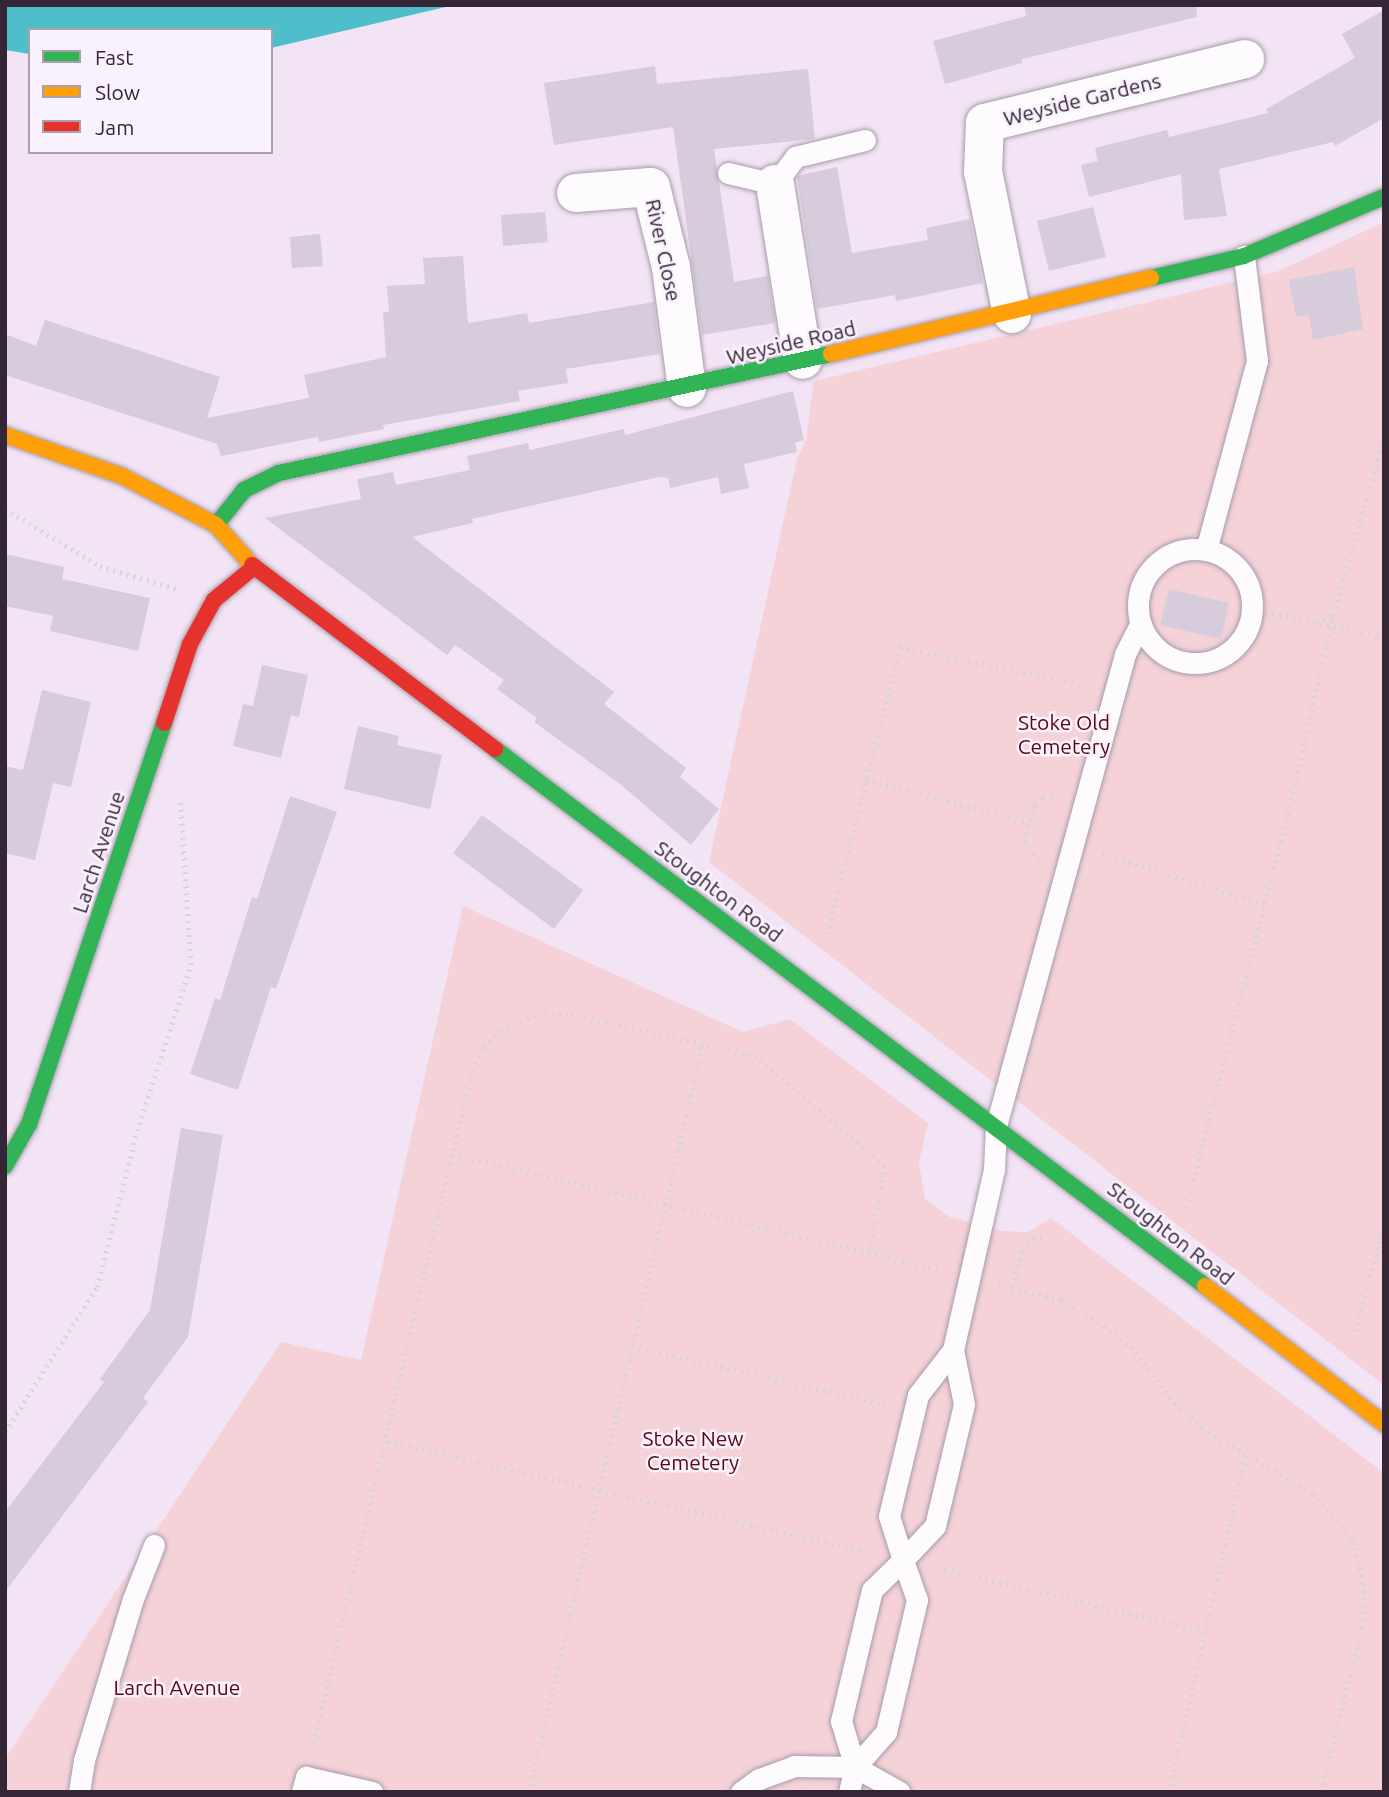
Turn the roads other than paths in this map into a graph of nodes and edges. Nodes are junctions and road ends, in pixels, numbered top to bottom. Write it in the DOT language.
graph roads {
  1 [pos="1245,59"];
  2 [pos="865,140"];
  3 [pos="728,173"];
  4 [pos="775,184"];
  5 [pos="576,193"];
  6 [pos="1384,197"];
  7 [pos="1244,256"];
  8 [pos="1012,314"];
  9 [pos="803,360"];
  10 [pos="687,388"];
  11 [pos="5,435"];
  12 [pos="216,525"];
  13 [pos="1206,550"];
  14 [pos="254,567"];
  15 [pos="1140,625"];
  16 [pos="996,1126"];
  17 [pos="5,1166"];
  18 [pos="953,1350"];
  19 [pos="1384,1424"];
  20 [pos="154,1545"];
  21 [pos="903,1560"];
  22 [pos="855,1767"];
  23 [pos="304,1784"];
  24 [pos="79,1792"];
  25 [pos="372,1792"];
  26 [pos="741,1792"];
  27 [pos="849,1792"];
  28 [pos="900,1792"];
  1 -- 8 [label="street, Weyside Gardens"];
  2 -- 4 [label="lane"];
  3 -- 4 [label="lane"];
  4 -- 9 [label="street"];
  5 -- 10 [label="street, River Close"];
  6 -- 7 [label="street, Weyside Road"];
  7 -- 8 [label="street, Weyside Road"];
  7 -- 13 [label="lane"];
  8 -- 9 [label="street, Weyside Road"];
  9 -- 10 [label="street, Weyside Road"];
  10 -- 12 [label="street, Weyside Road"];
  11 -- 12 [label="street, Stoughton Road"];
  12 -- 14 [label="street, Stoughton Road"];
  13 -- 15 [label="lane"];
  13 -- 15 [label="lane"];
  14 -- 16 [label="street, Stoughton Road"];
  14 -- 17 [label="street, Larch Avenue"];
  15 -- 16 [label="lane"];
  16 -- 18 [label="lane"];
  16 -- 19 [label="street, Stoughton Road"];
  18 -- 21 [label="lane"];
  18 -- 21 [label="lane"];
  20 -- 24 [label="lane"];
  21 -- 22 [label="lane"];
  21 -- 22 [label="lane"];
  22 -- 26 [label="lane"];
  22 -- 27 [label="lane"];
  22 -- 28 [label="lane"];
  23 -- 25 [label="lane"];
}
